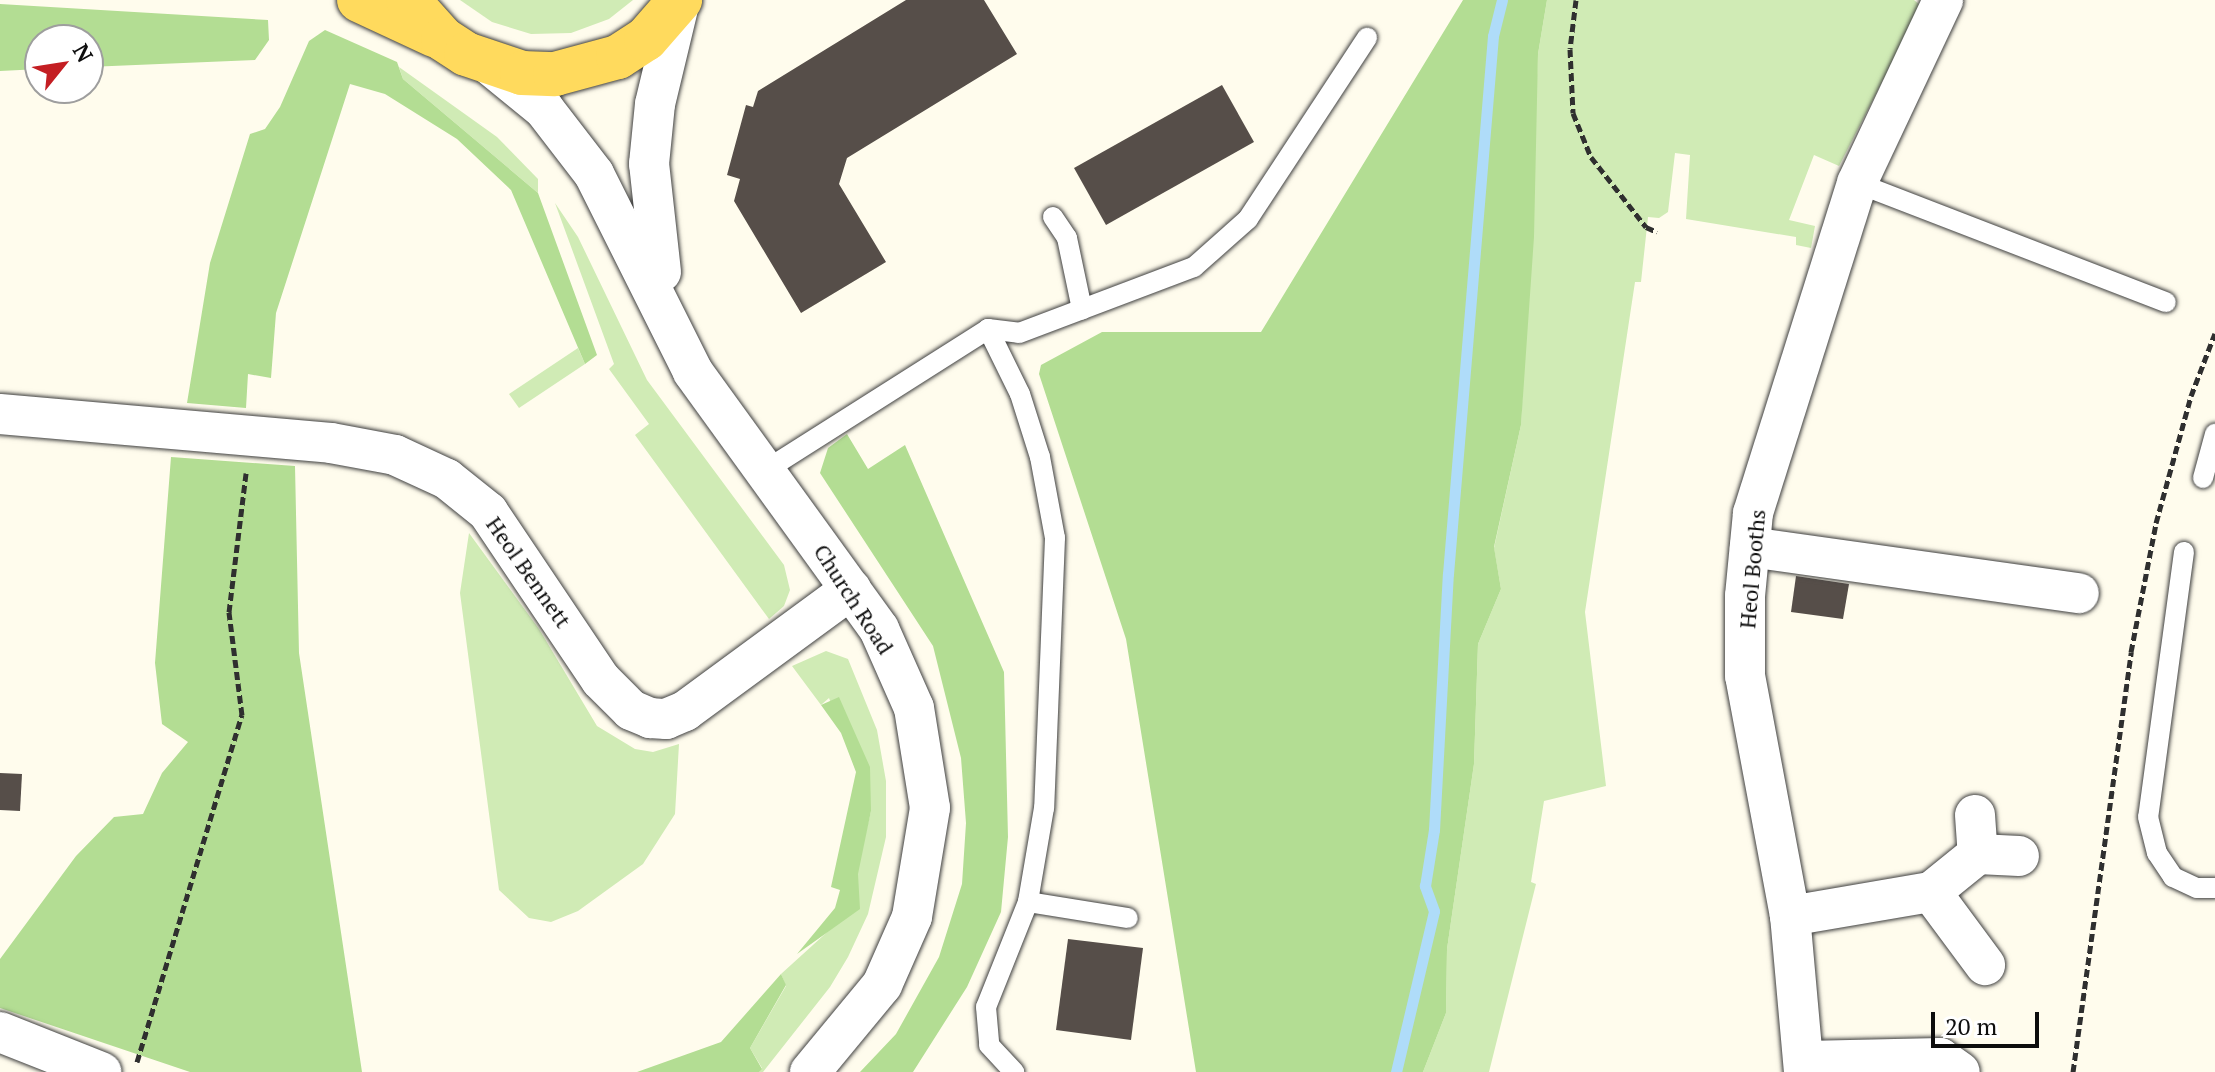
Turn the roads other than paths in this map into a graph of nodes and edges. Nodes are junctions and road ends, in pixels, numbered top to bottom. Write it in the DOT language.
graph roads {
  1 [pos="359,0"];
  2 [pos="408,0"];
  3 [pos="680,0"];
  4 [pos="1943,0"];
  5 [pos="1367,38"];
  6 [pos="443,39"];
  7 [pos="490,65"];
  8 [pos="1857,183"];
  9 [pos="1053,217"];
  10 [pos="2166,302"];
  11 [pos="1082,309"];
  12 [pos="665,325"];
  13 [pos="988,329"];
  14 [pos="0,414"];
  15 [pos="2215,434"];
  16 [pos="766,470"];
  17 [pos="2203,478"];
  18 [pos="1750,547"];
  19 [pos="2184,552"];
  20 [pos="851,589"];
  21 [pos="2079,593"];
  22 [pos="2019,856"];
  23 [pos="2215,888"];
  24 [pos="1931,892"];
  25 [pos="1028,902"];
  26 [pos="1790,916"];
  27 [pos="1128,918"];
  28 [pos="1985,965"];
  29 [pos="0,1032"];
  30 [pos="1805,1066"];
  31 [pos="101,1072"];
  32 [pos="810,1072"];
  33 [pos="1014,1072"];
  34 [pos="1960,1072"];
  1 -- 6 [label="main road"];
  2 -- 6 [label="main road"];
  3 -- 7 [label="main road"];
  3 -- 12 [label="street"];
  4 -- 8 [label="street, Heol Booths"];
  5 -- 11 [label="lane"];
  6 -- 7 [label="main road"];
  7 -- 12 [label="street, Church Road"];
  8 -- 10 [label="lane"];
  8 -- 18 [label="street, Heol Booths"];
  9 -- 11 [label="lane"];
  11 -- 13 [label="lane"];
  12 -- 16 [label="street, Church Road"];
  13 -- 16 [label="lane"];
  13 -- 25 [label="lane"];
  14 -- 20 [label="street, Heol Bennett"];
  15 -- 17 [label="lane"];
  16 -- 20 [label="street, Church Road"];
  18 -- 21 [label="street"];
  18 -- 26 [label="street, Heol Booths"];
  19 -- 23 [label="lane"];
  20 -- 32 [label="street, Church Road"];
  22 -- 24 [label="street"];
  24 -- 26 [label="street"];
  24 -- 28 [label="street"];
  25 -- 27 [label="lane"];
  25 -- 33 [label="lane"];
  26 -- 30 [label="street, Heol Booths"];
  29 -- 31 [label="street"];
  30 -- 34 [label="street"];
}
